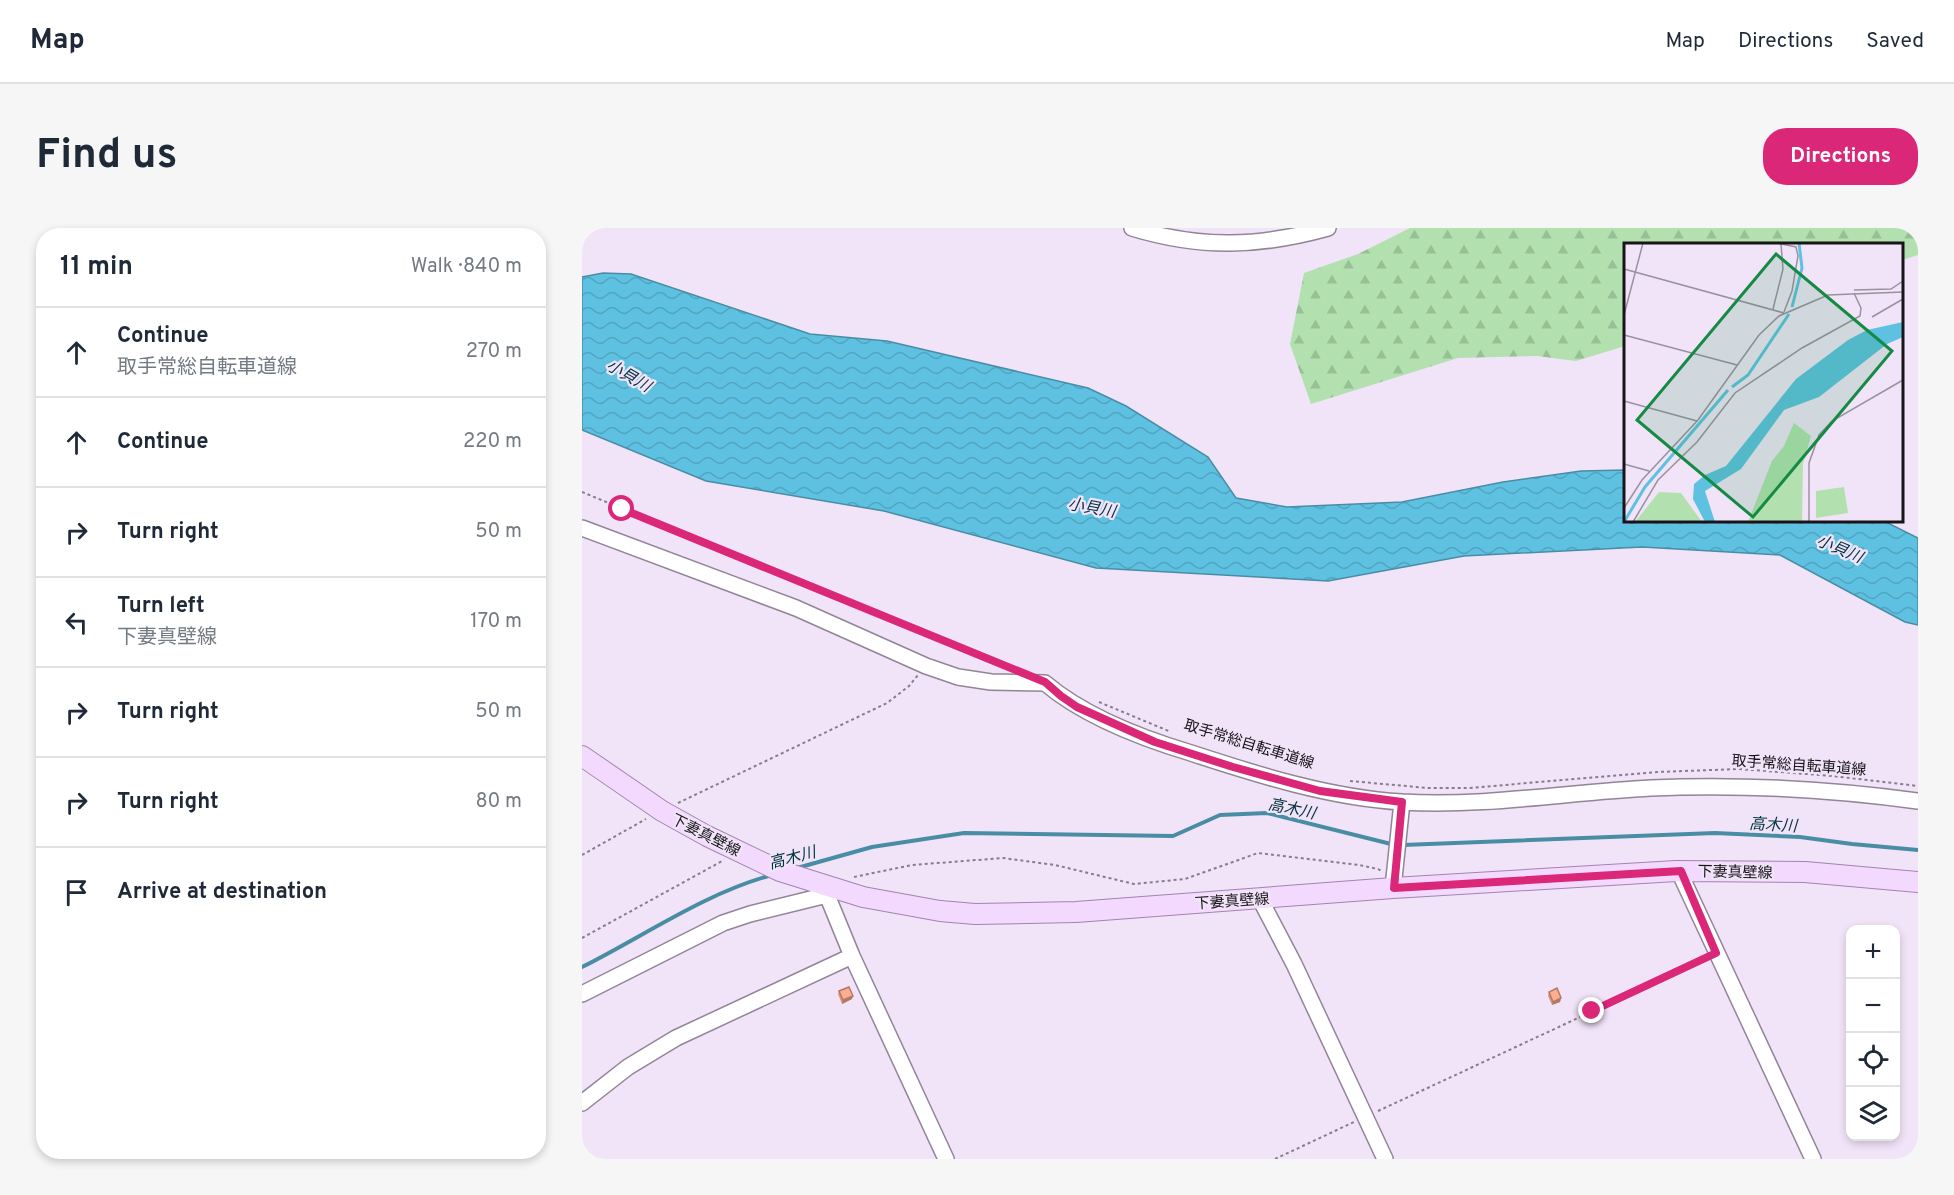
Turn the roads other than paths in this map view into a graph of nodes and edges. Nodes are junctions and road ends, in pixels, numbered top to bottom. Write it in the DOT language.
graph roads {
  1 [pos="1132,228"];
  2 [pos="1328,228"];
  3 [pos="582,528"];
  4 [pos="582,756"];
  5 [pos="1918,801"];
  6 [pos="1402,802"];
  7 [pos="1681,871"];
  8 [pos="1394,880"];
  9 [pos="1918,882"];
  10 [pos="825,889"];
  11 [pos="1260,899"];
  12 [pos="852,956"];
  13 [pos="582,994"];
  14 [pos="582,1103"];
  15 [pos="946,1159"];
  16 [pos="1385,1159"];
  17 [pos="1813,1159"];
  1 -- 2 [label="street"];
  3 -- 6 [label="street"];
  4 -- 10 [label="main road, 下妻真壁線"];
  5 -- 6 [label="street"];
  6 -- 8 [label="street"];
  7 -- 8 [label="main road, 下妻真壁線"];
  7 -- 9 [label="main road, 下妻真壁線"];
  7 -- 17 [label="street"];
  8 -- 11 [label="main road, 下妻真壁線"];
  10 -- 11 [label="main road, 下妻真壁線"];
  10 -- 12 [label="street"];
  10 -- 13 [label="street"];
  11 -- 16 [label="street"];
  12 -- 14 [label="street"];
  12 -- 15 [label="street"];
}
